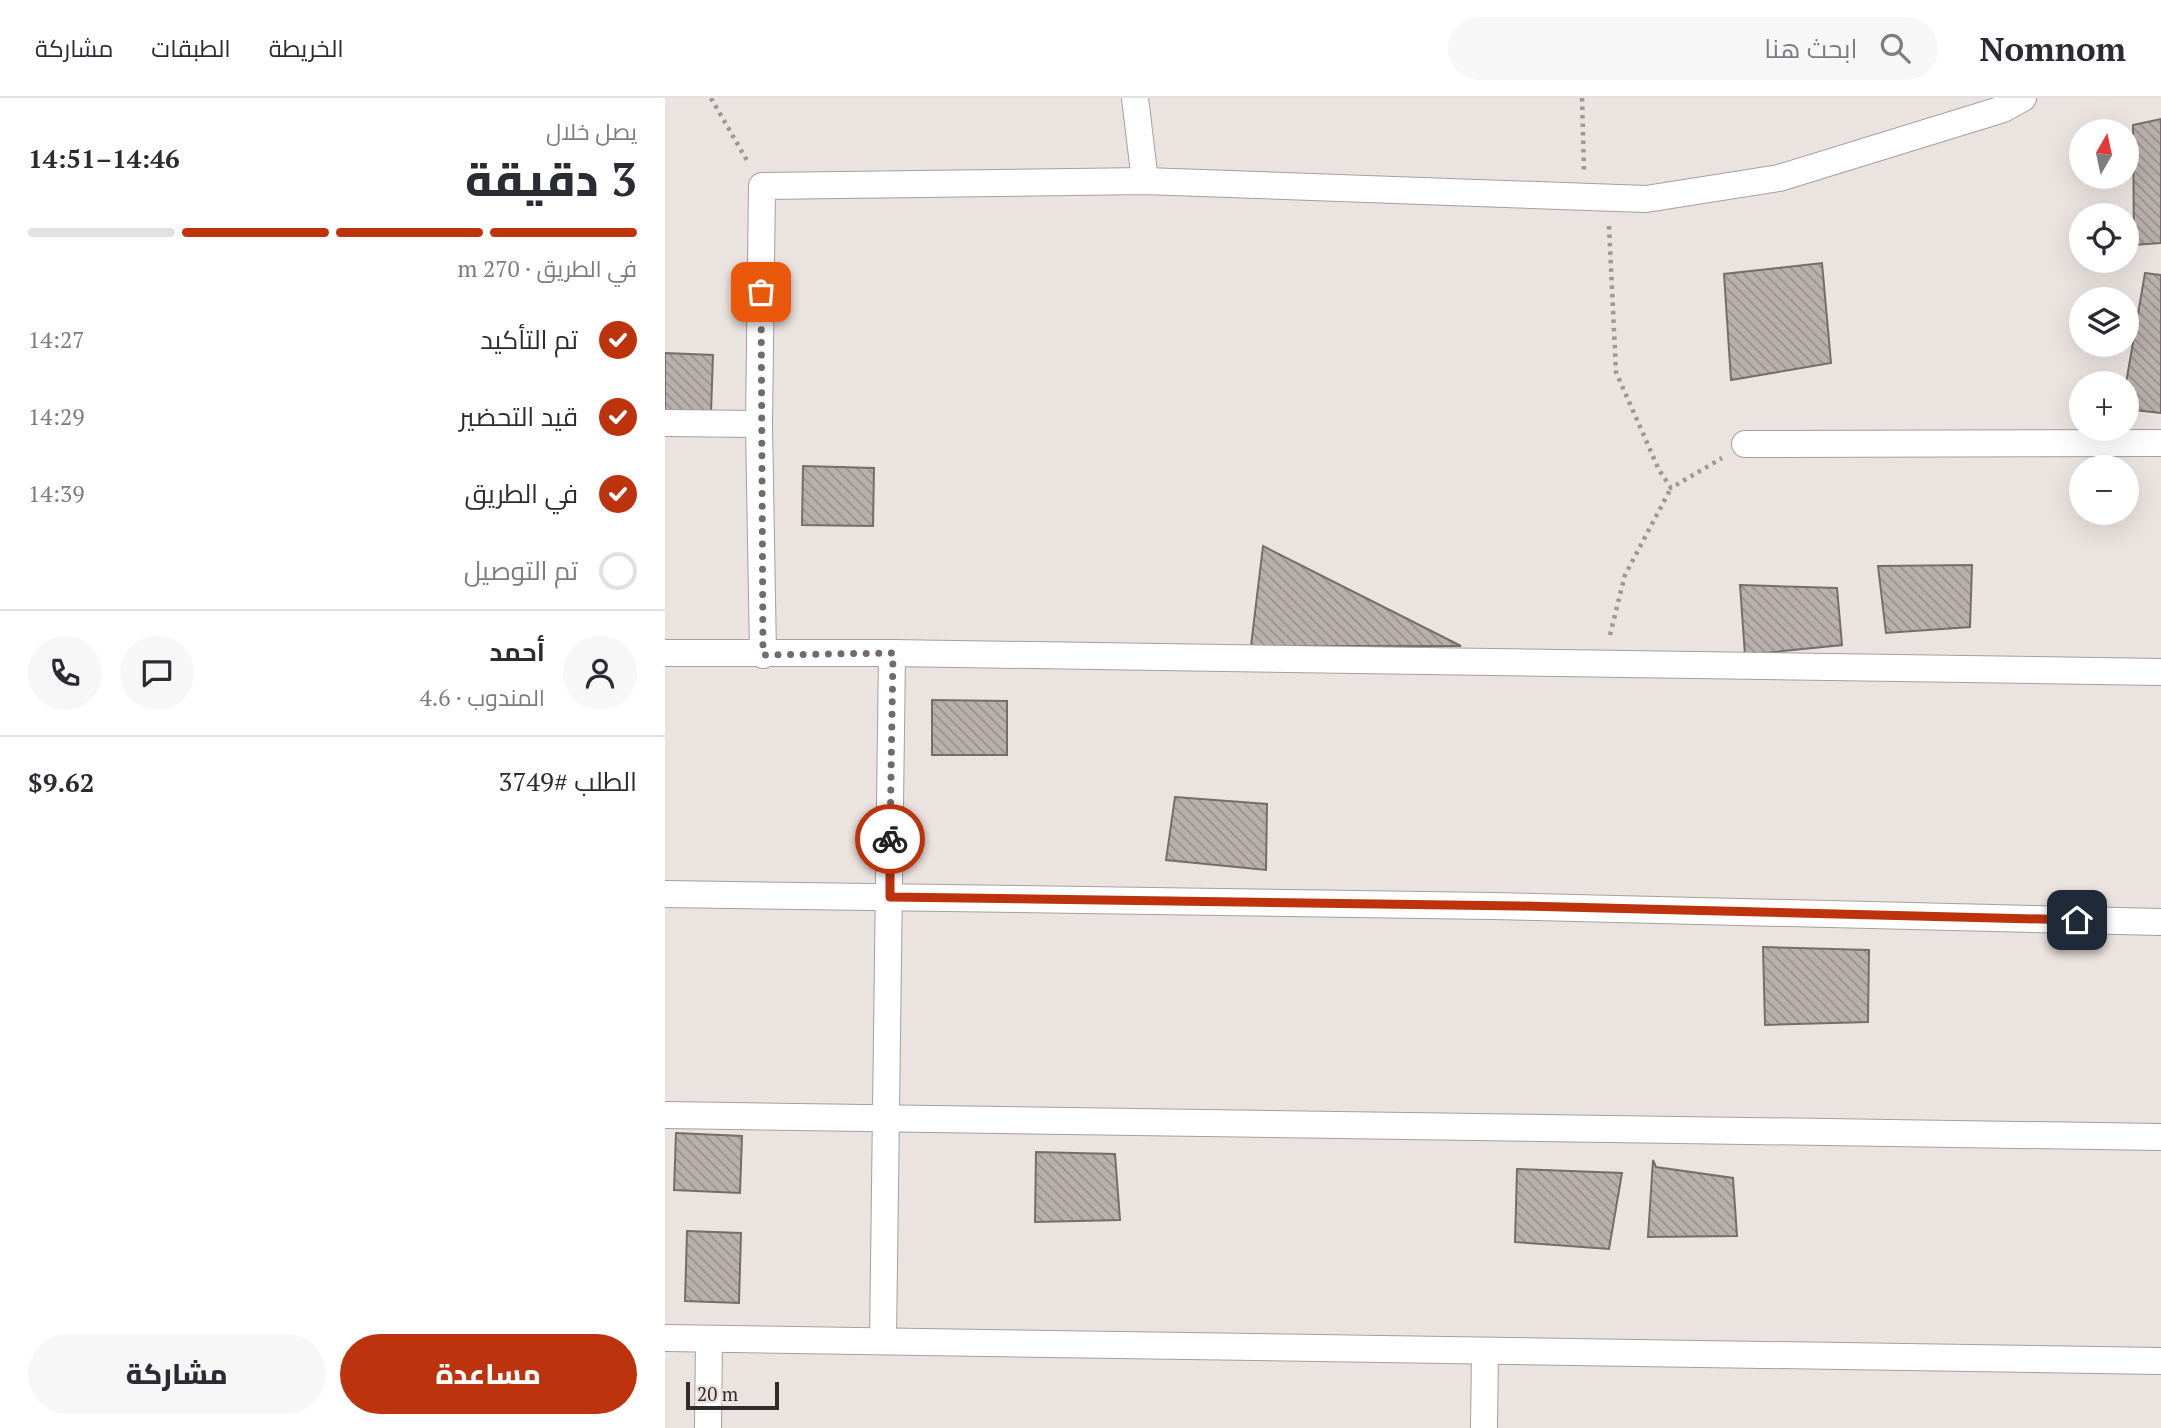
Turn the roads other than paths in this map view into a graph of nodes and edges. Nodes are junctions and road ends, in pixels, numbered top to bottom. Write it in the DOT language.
graph roads {
  1 [pos="1135,98"];
  2 [pos="2023,98"];
  3 [pos="1145,181"];
  4 [pos="665,423"];
  5 [pos="759,424"];
  6 [pos="1745,443"];
  7 [pos="2161,443"];
  8 [pos="665,653"];
  9 [pos="893,653"];
  10 [pos="763,655"];
  11 [pos="2161,672"];
  12 [pos="665,894"];
  13 [pos="890,897"];
  14 [pos="2161,922"];
  15 [pos="665,1115"];
  16 [pos="887,1118"];
  17 [pos="2161,1137"];
  18 [pos="665,1338"];
  19 [pos="709,1339"];
  20 [pos="883,1342"];
  21 [pos="1485,1351"];
  22 [pos="2161,1361"];
  23 [pos="708,1428"];
  24 [pos="1484,1428"];
  1 -- 3 [label="street"];
  2 -- 3 [label="street"];
  3 -- 5 [label="street"];
  4 -- 5 [label="street"];
  5 -- 10 [label="street"];
  6 -- 7 [label="street"];
  8 -- 10 [label="street"];
  9 -- 10 [label="street"];
  9 -- 11 [label="street"];
  9 -- 13 [label="street"];
  12 -- 13 [label="street"];
  13 -- 14 [label="street"];
  13 -- 16 [label="street"];
  15 -- 16 [label="street"];
  16 -- 17 [label="street"];
  16 -- 20 [label="street"];
  18 -- 19 [label="street"];
  19 -- 20 [label="street"];
  19 -- 23 [label="street"];
  20 -- 21 [label="street"];
  21 -- 22 [label="street"];
  21 -- 24 [label="street"];
}
